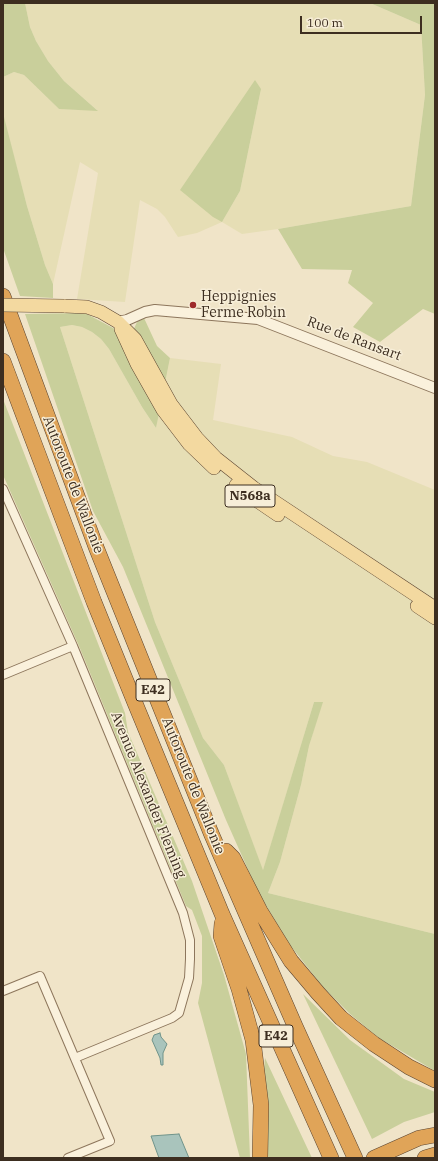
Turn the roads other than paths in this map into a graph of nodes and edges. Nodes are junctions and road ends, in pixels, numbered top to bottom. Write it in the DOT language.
graph roads {
  1 [pos="3,296"];
  2 [pos="3,304"];
  3 [pos="118,322"];
  4 [pos="3,361"];
  5 [pos="435,388"];
  6 [pos="3,489"];
  7 [pos="435,608"];
  8 [pos="435,618"];
  9 [pos="73,646"];
  10 [pos="3,675"];
  11 [pos="211,833"];
  12 [pos="222,914"];
  13 [pos="3,991"];
  14 [pos="75,1058"];
  15 [pos="435,1080"];
  16 [pos="435,1135"];
  17 [pos="353,1154"];
  18 [pos="435,1155"];
  19 [pos="68,1158"];
  20 [pos="260,1158"];
  21 [pos="331,1158"];
  22 [pos="374,1158"];
  23 [pos="425,1158"];
  1 -- 11 [label="highway, Autoroute de Wallonie / E42"];
  2 -- 3 [label="main road, N568a, bridge"];
  3 -- 5 [label="street, Rue de Ransart"];
  3 -- 7 [label="main road, N568a"];
  3 -- 8 [label="main road, N568a"];
  4 -- 12 [label="highway, Autoroute de Wallonie / E42"];
  6 -- 9 [label="street, Avenue Alexander Fleming"];
  9 -- 10 [label="street"];
  9 -- 14 [label="street, Avenue Alexander Fleming"];
  11 -- 15 [label="highway"];
  11 -- 17 [label="highway, Autoroute de Wallonie / E42"];
  12 -- 20 [label="highway"];
  12 -- 21 [label="highway, Autoroute de Wallonie / E42"];
  13 -- 14 [label="street"];
  14 -- 19 [label="street"];
  16 -- 22 [label="highway"];
  18 -- 23 [label="highway"];
}
